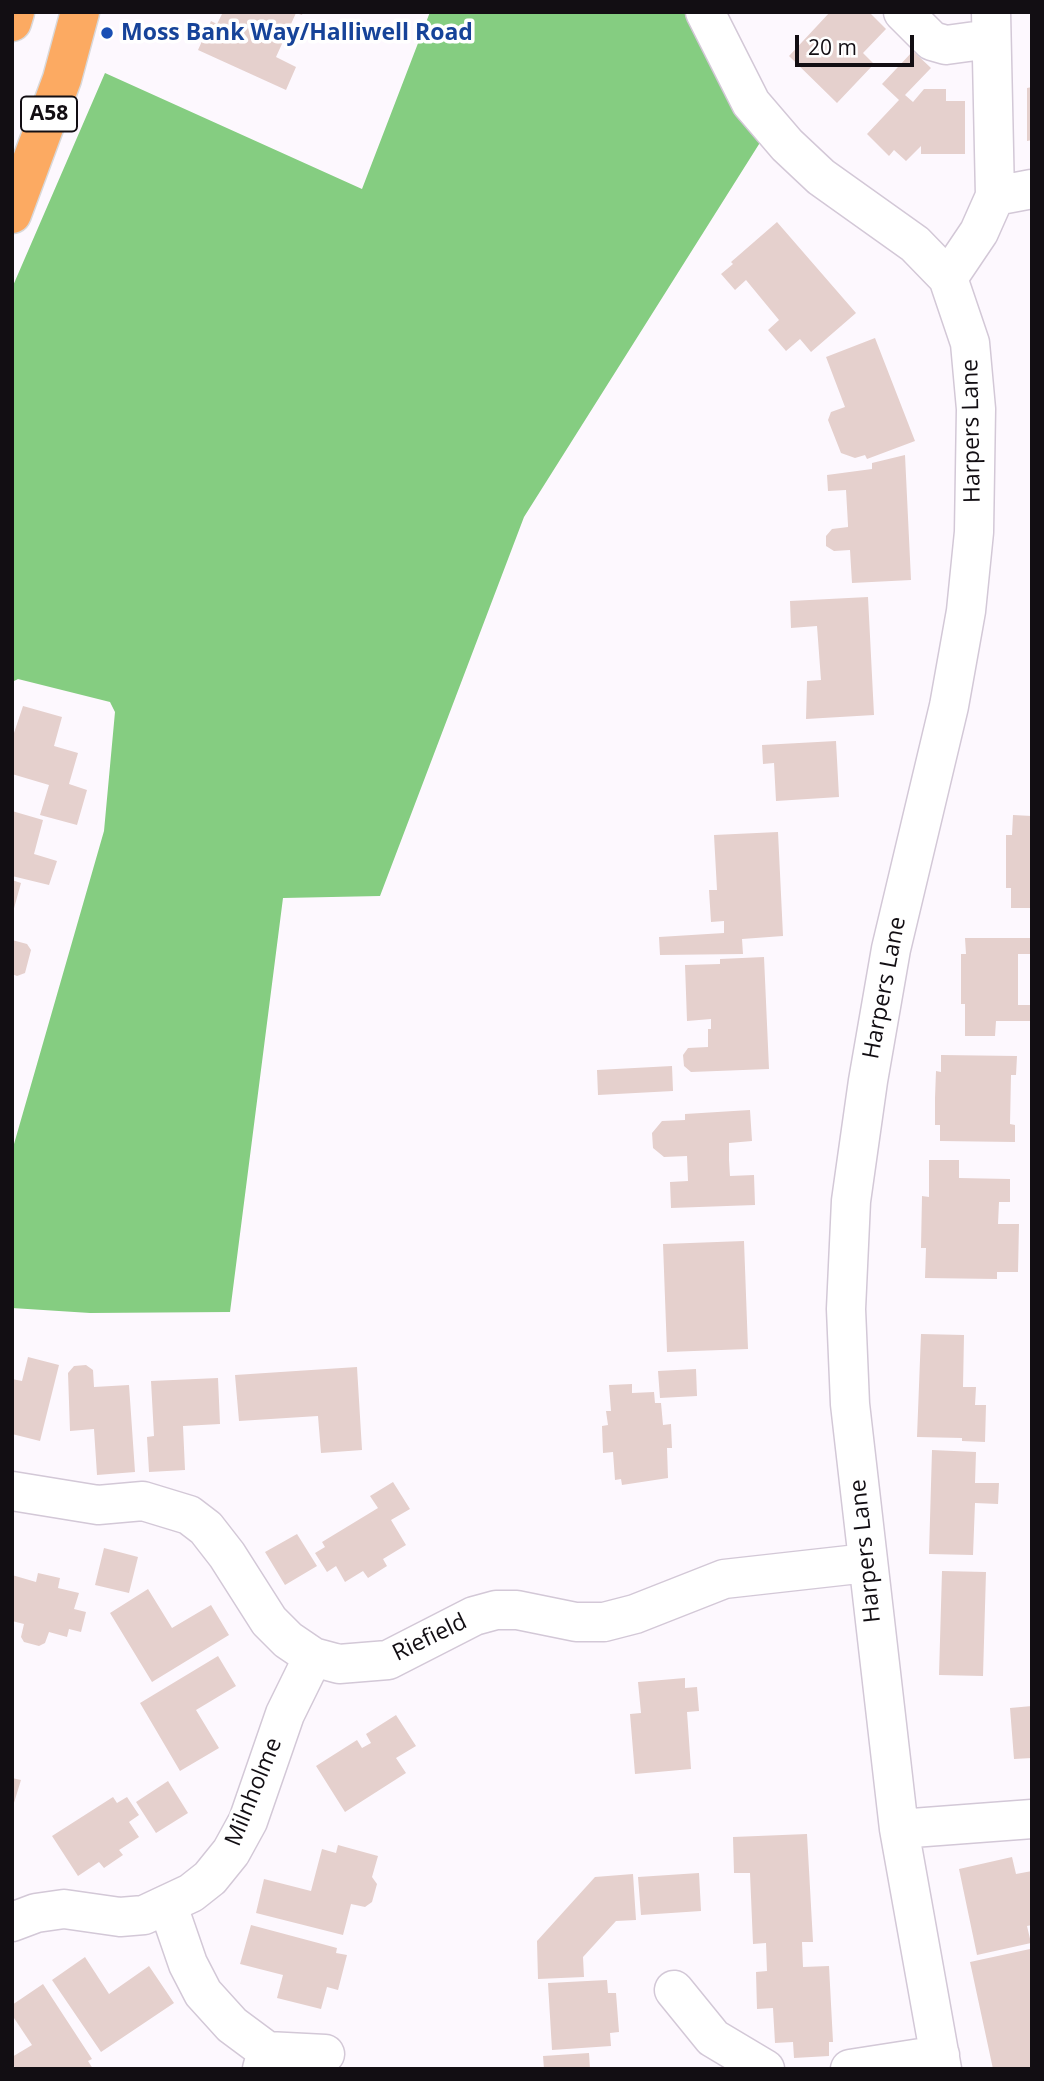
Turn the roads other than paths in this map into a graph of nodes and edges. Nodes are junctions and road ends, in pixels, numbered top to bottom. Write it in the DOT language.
graph roads {
  1 [pos="15,12"];
  2 [pos="80,12"];
  3 [pos="903,12"];
  4 [pos="998,20"];
  5 [pos="709,21"];
  6 [pos="12,22"];
  7 [pos="1032,189"];
  8 [pos="995,196"];
  9 [pos="12,214"];
  10 [pos="948,278"];
  11 [pos="12,1491"];
  12 [pos="867,1563"];
  13 [pos="313,1657"];
  14 [pos="1032,1819"];
  15 [pos="899,1829"];
  16 [pos="168,1906"];
  17 [pos="12,1922"];
  18 [pos="674,1990"];
  19 [pos="325,2054"];
  20 [pos="265,2060"];
  21 [pos="941,2062"];
  22 [pos="765,2069"];
  23 [pos="850,2069"];
  1 -- 6 [label="highway"];
  2 -- 9 [label="highway, A58"];
  3 -- 4 [label="street"];
  4 -- 8 [label="street"];
  5 -- 10 [label="street, Harpers Lane"];
  7 -- 8 [label="street"];
  8 -- 10 [label="street"];
  10 -- 12 [label="street, Harpers Lane"];
  11 -- 13 [label="street, Riefield"];
  12 -- 13 [label="street, Riefield"];
  12 -- 15 [label="street, Harpers Lane"];
  13 -- 16 [label="street, Milnholme"];
  14 -- 15 [label="street"];
  15 -- 21 [label="street, Harpers Lane"];
  16 -- 17 [label="street, Milnholme"];
  16 -- 20 [label="street"];
  18 -- 22 [label="street"];
  19 -- 20 [label="street"];
  21 -- 23 [label="street"];
}
